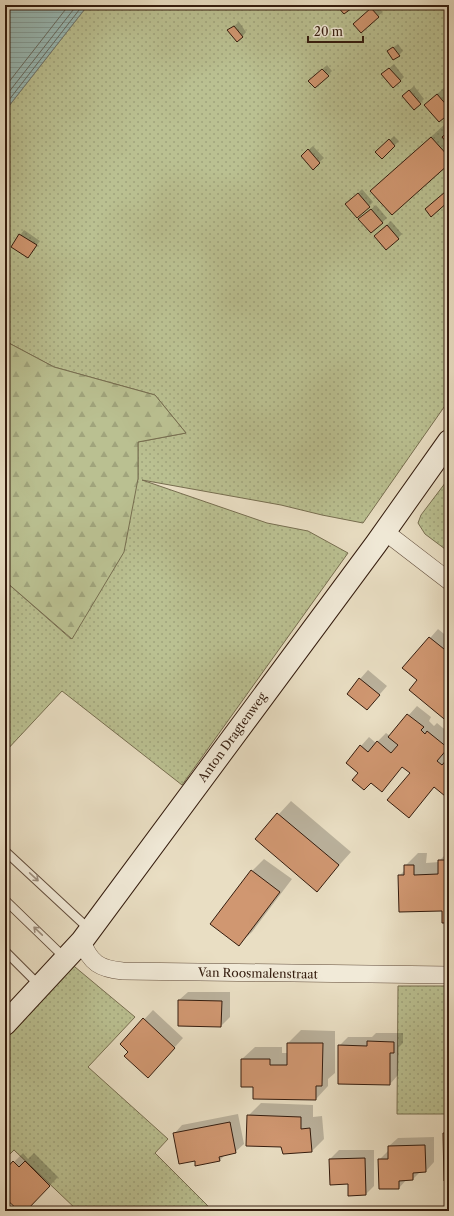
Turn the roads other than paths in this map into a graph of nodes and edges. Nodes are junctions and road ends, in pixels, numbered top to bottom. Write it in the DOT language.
graph roads {
  1 [pos="449,441"];
  2 [pos="384,531"];
  3 [pos="449,581"];
  4 [pos="5,851"];
  5 [pos="5,900"];
  6 [pos="86,935"];
  7 [pos="5,951"];
  8 [pos="66,958"];
  9 [pos="449,975"];
  10 [pos="40,986"];
  11 [pos="5,1024"];
  1 -- 2 [label="main road, Anton Dragtenweg"];
  2 -- 3 [label="street"];
  2 -- 6 [label="main road, Anton Dragtenweg"];
  4 -- 6 [label="lane, one-way"];
  8 -- 5 [label="lane, one-way"];
  6 -- 8 [label="main road, Anton Dragtenweg"];
  6 -- 9 [label="street, Van Roosmalenstraat"];
  7 -- 10 [label="lane"];
  8 -- 10 [label="main road, Anton Dragtenweg"];
  10 -- 11 [label="main road, Anton Dragtenweg"];
}
